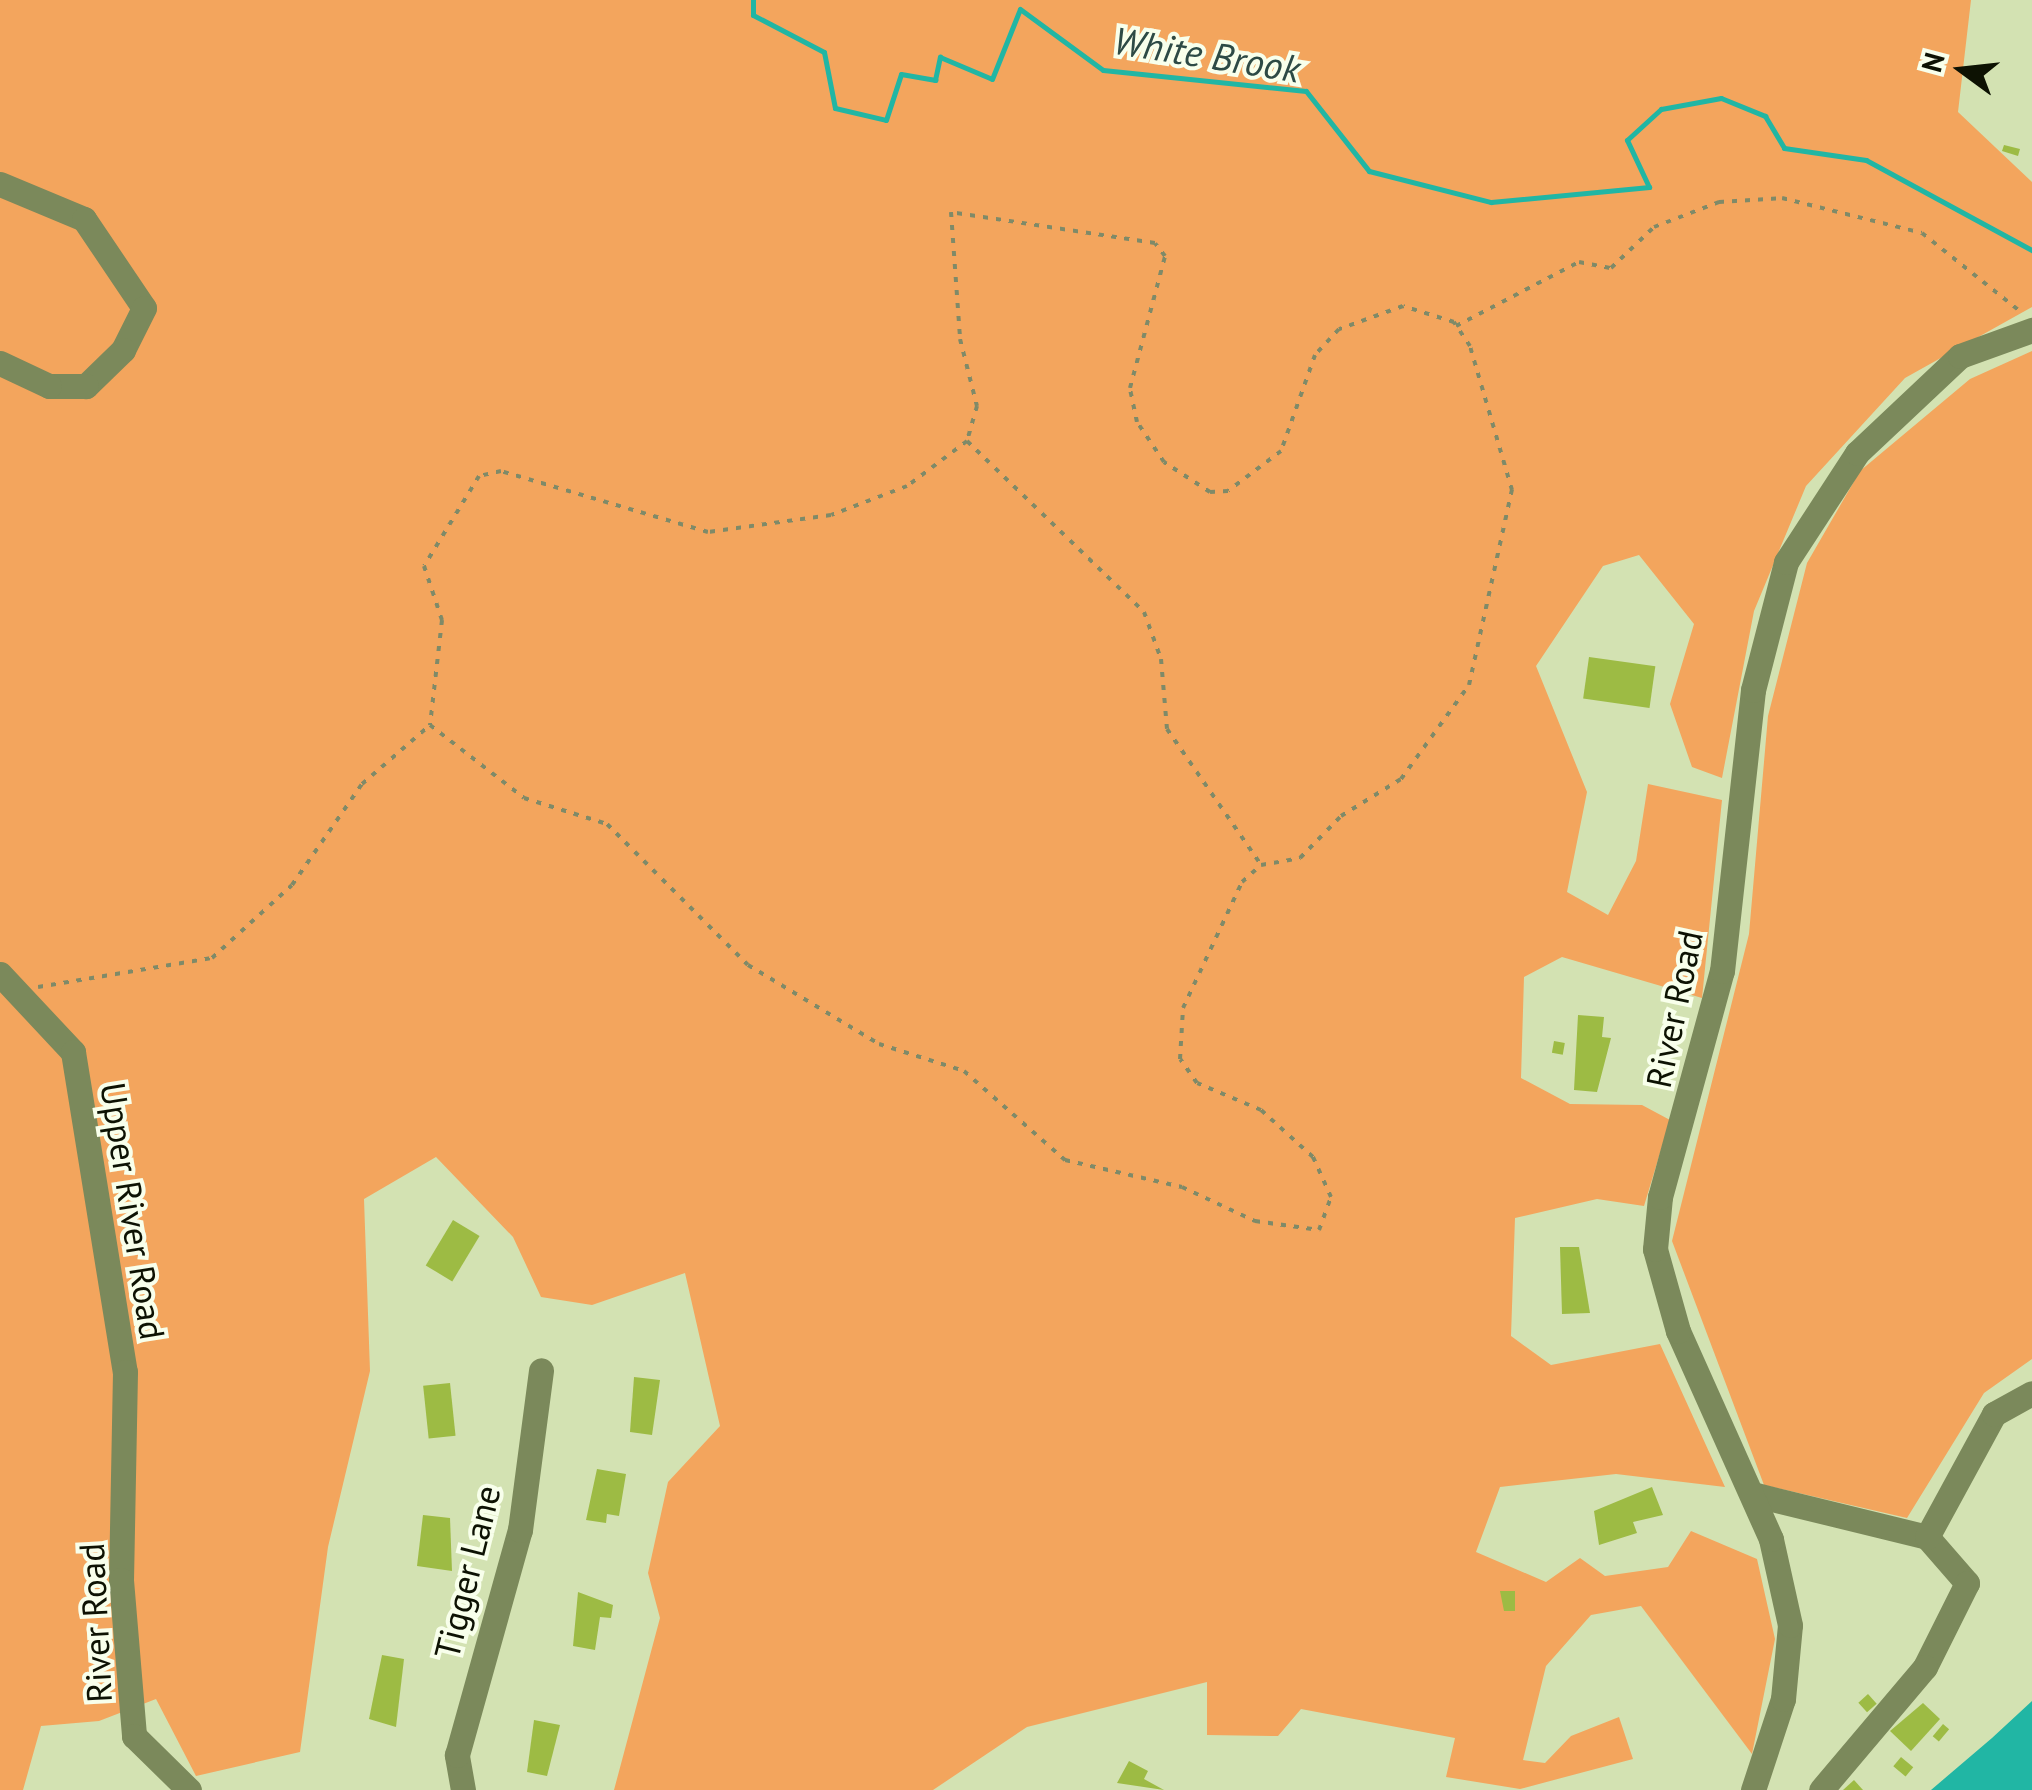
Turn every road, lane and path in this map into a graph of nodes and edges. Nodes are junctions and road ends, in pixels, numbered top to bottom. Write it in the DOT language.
graph roads {
  1 [pos="0,184"];
  2 [pos="2032,322"];
  3 [pos="1456,326"];
  4 [pos="2032,330"];
  5 [pos="0,363"];
  6 [pos="967,441"];
  7 [pos="430,725"];
  8 [pos="1261,865"];
  9 [pos="0,974"];
  10 [pos="25,993"];
  11 [pos="542,1370"];
  12 [pos="2032,1393"];
  13 [pos="127,1488"];
  14 [pos="1752,1494"];
  15 [pos="1926,1537"];
  16 [pos="189,1790"];
  17 [pos="463,1790"];
  18 [pos="1753,1790"];
  19 [pos="1821,1790"];
  1 -- 5 [label="street"];
  2 -- 3 [label="path"];
  3 -- 6 [label="path"];
  3 -- 8 [label="path"];
  4 -- 14 [label="street, River Road"];
  6 -- 7 [label="path"];
  6 -- 8 [label="path"];
  7 -- 8 [label="path"];
  7 -- 10 [label="path"];
  9 -- 10 [label="street, Upper River Road"];
  10 -- 13 [label="street, Upper River Road"];
  11 -- 17 [label="street, Tigger Lane"];
  12 -- 15 [label="street"];
  13 -- 16 [label="street, River Road"];
  14 -- 15 [label="street"];
  14 -- 18 [label="street, River Road"];
  15 -- 19 [label="street"];
}
